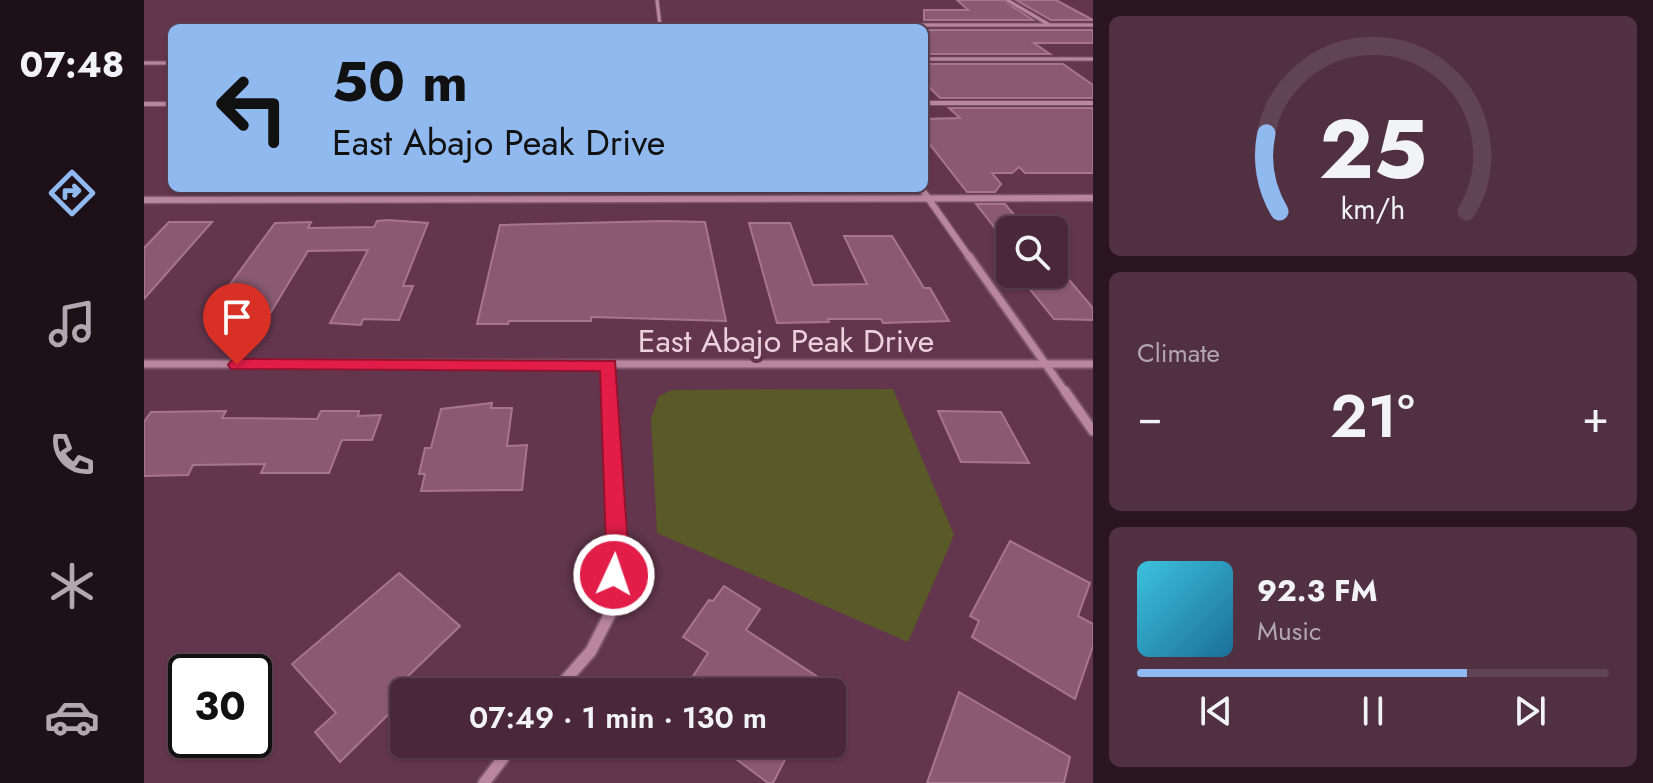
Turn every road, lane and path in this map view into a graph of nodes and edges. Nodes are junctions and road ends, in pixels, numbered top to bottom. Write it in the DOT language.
graph roads {
  1 [pos="657,0"];
  2 [pos="1007,0"];
  3 [pos="660,24"];
  4 [pos="1049,25"];
  5 [pos="1093,25"];
  6 [pos="928,26"];
  7 [pos="928,59"];
  8 [pos="1093,59"];
  9 [pos="144,63"];
  10 [pos="168,63"];
  11 [pos="928,103"];
  12 [pos="1093,103"];
  13 [pos="144,104"];
  14 [pos="168,104"];
  15 [pos="924,192"];
  16 [pos="1093,198"];
  17 [pos="928,199"];
  18 [pos="144,200"];
  19 [pos="144,364"];
  20 [pos="1093,364"];
  21 [pos="1047,365"];
  22 [pos="609,366"];
  23 [pos="1093,431"];
  24 [pos="567,678"];
  25 [pos="503,758"];
  26 [pos="484,783"];
  1 -- 3 [label="street"];
  2 -- 4 [label="street"];
  4 -- 5 [label="street"];
  4 -- 6 [label="street"];
  7 -- 8 [label="street"];
  9 -- 10 [label="street"];
  11 -- 12 [label="street"];
  13 -- 14 [label="street"];
  15 -- 17 [label="street"];
  16 -- 17 [label="street"];
  17 -- 18 [label="street"];
  17 -- 21 [label="street"];
  19 -- 22 [label="street, East Abajo Peak Drive"];
  20 -- 21 [label="street, East Abajo Peak Drive"];
  21 -- 22 [label="street, East Abajo Peak Drive"];
  21 -- 23 [label="street"];
  22 -- 24 [label="street"];
  25 -- 26 [label="street"];
}
